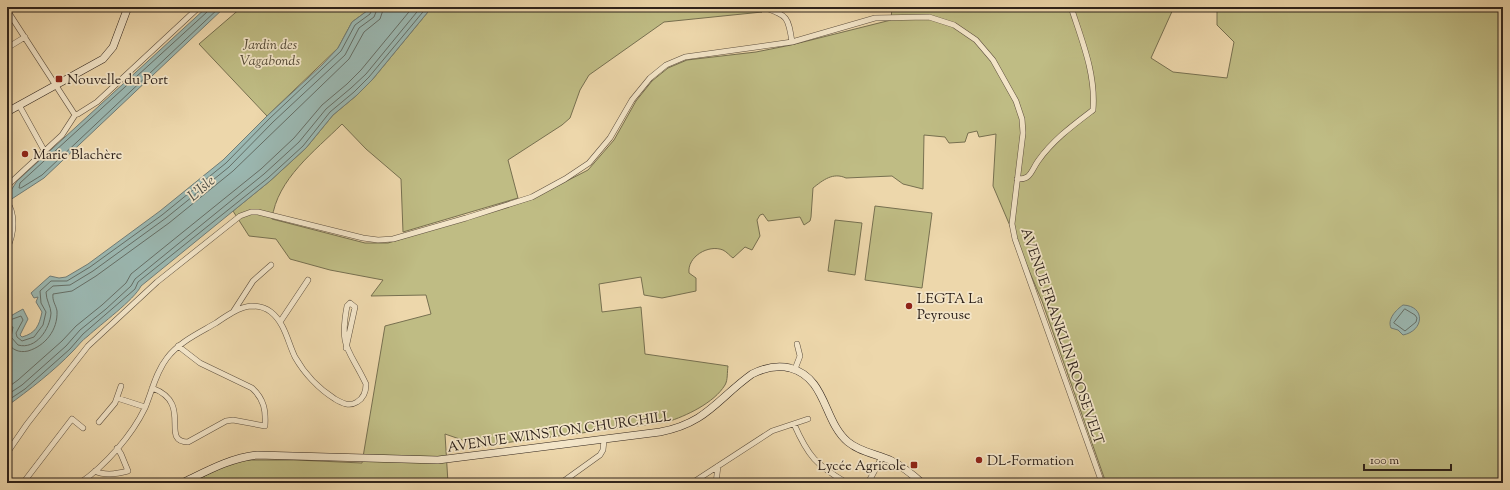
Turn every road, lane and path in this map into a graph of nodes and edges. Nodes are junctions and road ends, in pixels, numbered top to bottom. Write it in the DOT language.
graph roads {
  1 [pos="128,7"];
  2 [pos="199,7"];
  3 [pos="762,7"];
  4 [pos="1071,7"];
  5 [pos="7,10"];
  6 [pos="25,37"];
  7 [pos="792,42"];
  8 [pos="7,48"];
  9 [pos="56,85"];
  10 [pos="19,105"];
  11 [pos="7,112"];
  12 [pos="75,115"];
  13 [pos="45,152"];
  14 [pos="1017,179"];
  15 [pos="7,186"];
  16 [pos="8,203"];
  17 [pos="7,248"];
  18 [pos="271,265"];
  19 [pos="308,280"];
  20 [pos="233,312"];
  21 [pos="280,322"];
  22 [pos="796,344"];
  23 [pos="178,346"];
  24 [pos="346,348"];
  25 [pos="795,369"];
  26 [pos="121,386"];
  27 [pos="152,388"];
  28 [pos="117,398"];
  29 [pos="145,407"];
  30 [pos="808,419"];
  31 [pos="100,422"];
  32 [pos="794,424"];
  33 [pos="83,428"];
  34 [pos="604,440"];
  35 [pos="117,448"];
  36 [pos="7,453"];
  37 [pos="882,457"];
  38 [pos="718,466"];
  39 [pos="95,471"];
  40 [pos="23,483"];
  41 [pos="80,483"];
  42 [pos="182,483"];
  43 [pos="561,483"];
  44 [pos="692,483"];
  45 [pos="716,483"];
  46 [pos="847,483"];
  47 [pos="868,483"];
  48 [pos="922,483"];
  49 [pos="1102,483"];
  1 -- 9 [label="main road"];
  2 -- 12 [label="street"];
  3 -- 7 [label="street"];
  4 -- 14 [label="street"];
  5 -- 6 [label="street"];
  6 -- 8 [label="street"];
  6 -- 9 [label="street"];
  7 -- 14 [label="street, AVENUE FRANKLIN ROOSEVELT"];
  7 -- 36 [label="street, AVENUE FRANKLIN ROOSEVELT"];
  9 -- 10 [label="main road"];
  9 -- 12 [label="street"];
  10 -- 11 [label="main road"];
  10 -- 13 [label="street"];
  12 -- 13 [label="street"];
  13 -- 15 [label="street"];
  14 -- 49 [label="street, AVENUE FRANKLIN ROOSEVELT"];
  16 -- 17 [label="street"];
  18 -- 20 [label="street"];
  19 -- 21 [label="street"];
  20 -- 21 [label="street"];
  20 -- 23 [label="street"];
  21 -- 24 [label="street"];
  22 -- 25 [label="street"];
  23 -- 27 [label="street"];
  23 -- 27 [label="street"];
  24 -- 24 [label="street"];
  25 -- 34 [label="main road, AVENUE WINSTON CHURCHILL"];
  25 -- 37 [label="main road"];
  26 -- 28 [label="street"];
  27 -- 29 [label="street"];
  28 -- 29 [label="street"];
  28 -- 31 [label="street"];
  29 -- 35 [label="street"];
  30 -- 32 [label="street"];
  32 -- 38 [label="street"];
  32 -- 46 [label="street"];
  33 -- 40 [label="street"];
  34 -- 42 [label="main road, AVENUE WINSTON CHURCHILL"];
  34 -- 43 [label="street"];
  35 -- 39 [label="street"];
  35 -- 39 [label="street"];
  37 -- 47 [label="street"];
  37 -- 48 [label="main road"];
  38 -- 44 [label="street"];
  38 -- 45 [label="street"];
  39 -- 41 [label="street"];
}
